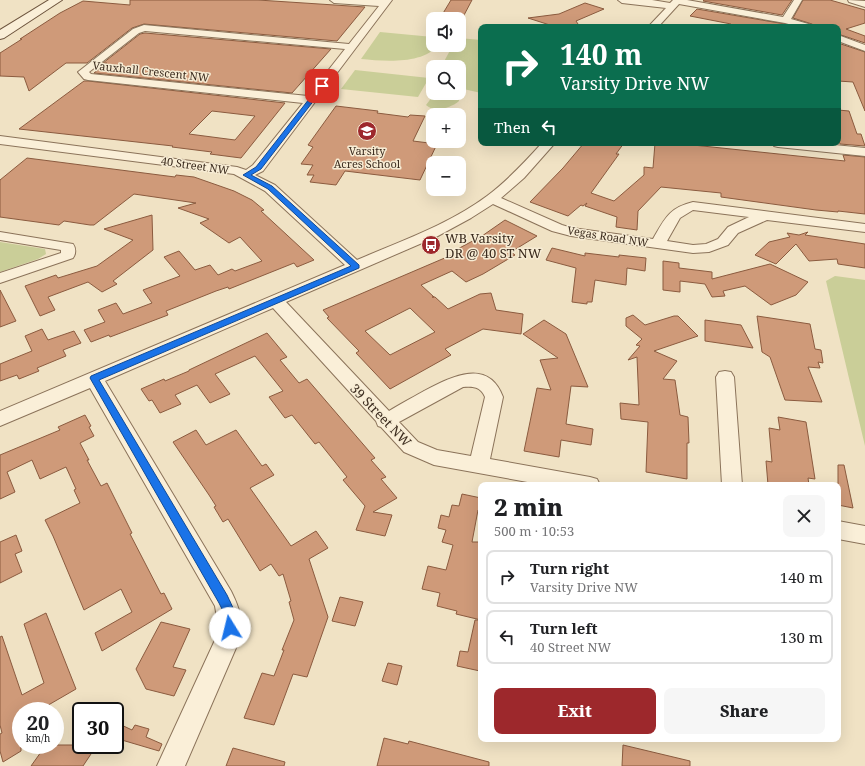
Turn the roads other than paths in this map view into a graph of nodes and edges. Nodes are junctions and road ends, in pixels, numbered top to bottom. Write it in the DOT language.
graph roads {
  1 [pos="57,0"];
  2 [pos="334,0"];
  3 [pos="622,0"];
  4 [pos="798,0"];
  5 [pos="852,0"];
  6 [pos="386,2"];
  7 [pos="676,2"];
  8 [pos="865,4"];
  9 [pos="786,20"];
  10 [pos="656,24"];
  11 [pos="799,24"];
  12 [pos="0,35"];
  13 [pos="841,39"];
  14 [pos="352,47"];
  15 [pos="865,48"];
  16 [pos="311,100"];
  17 [pos="0,140"];
  18 [pos="546,146"];
  19 [pos="815,146"];
  20 [pos="865,152"];
  21 [pos="247,175"];
  22 [pos="492,199"];
  23 [pos="763,216"];
  24 [pos="865,228"];
  25 [pos="0,236"];
  26 [pos="658,244"];
  27 [pos="356,267"];
  28 [pos="0,278"];
  29 [pos="276,301"];
  30 [pos="725,377"];
  31 [pos="94,378"];
  32 [pos="0,419"];
  33 [pos="385,421"];
  34 [pos="479,465"];
  35 [pos="573,482"];
  36 [pos="732,482"];
  37 [pos="841,531"];
  38 [pos="865,535"];
  39 [pos="171,766"];
  1 -- 12 [label="street"];
  2 -- 6 [label="street"];
  3 -- 7 [label="street"];
  4 -- 9 [label="street"];
  5 -- 8 [label="street"];
  6 -- 14 [label="street"];
  7 -- 9 [label="street"];
  7 -- 10 [label="street"];
  9 -- 11 [label="street"];
  13 -- 15 [label="street"];
  14 -- 16 [label="street"];
  14 -- 16 [label="street, Vauxhall Crescent NW"];
  16 -- 21 [label="street"];
  17 -- 21 [label="street, 40 Street NW"];
  18 -- 22 [label="street"];
  19 -- 20 [label="street"];
  21 -- 27 [label="street, 40 Street NW"];
  22 -- 26 [label="street, Vegas Road NW"];
  22 -- 27 [label="street"];
  23 -- 24 [label="street, Vegas Road NW"];
  23 -- 26 [label="street, Vegas Road NW"];
  23 -- 26 [label="street, Vegas Road NW"];
  25 -- 28 [label="street"];
  27 -- 29 [label="street"];
  29 -- 31 [label="street"];
  29 -- 33 [label="street, 39 Street NW"];
  30 -- 36 [label="street"];
  31 -- 32 [label="street"];
  31 -- 39 [label="street"];
  33 -- 34 [label="street, 39 Street NW"];
  33 -- 34 [label="street"];
  34 -- 35 [label="street, 39 Street NW"];
  37 -- 38 [label="street"];
}
